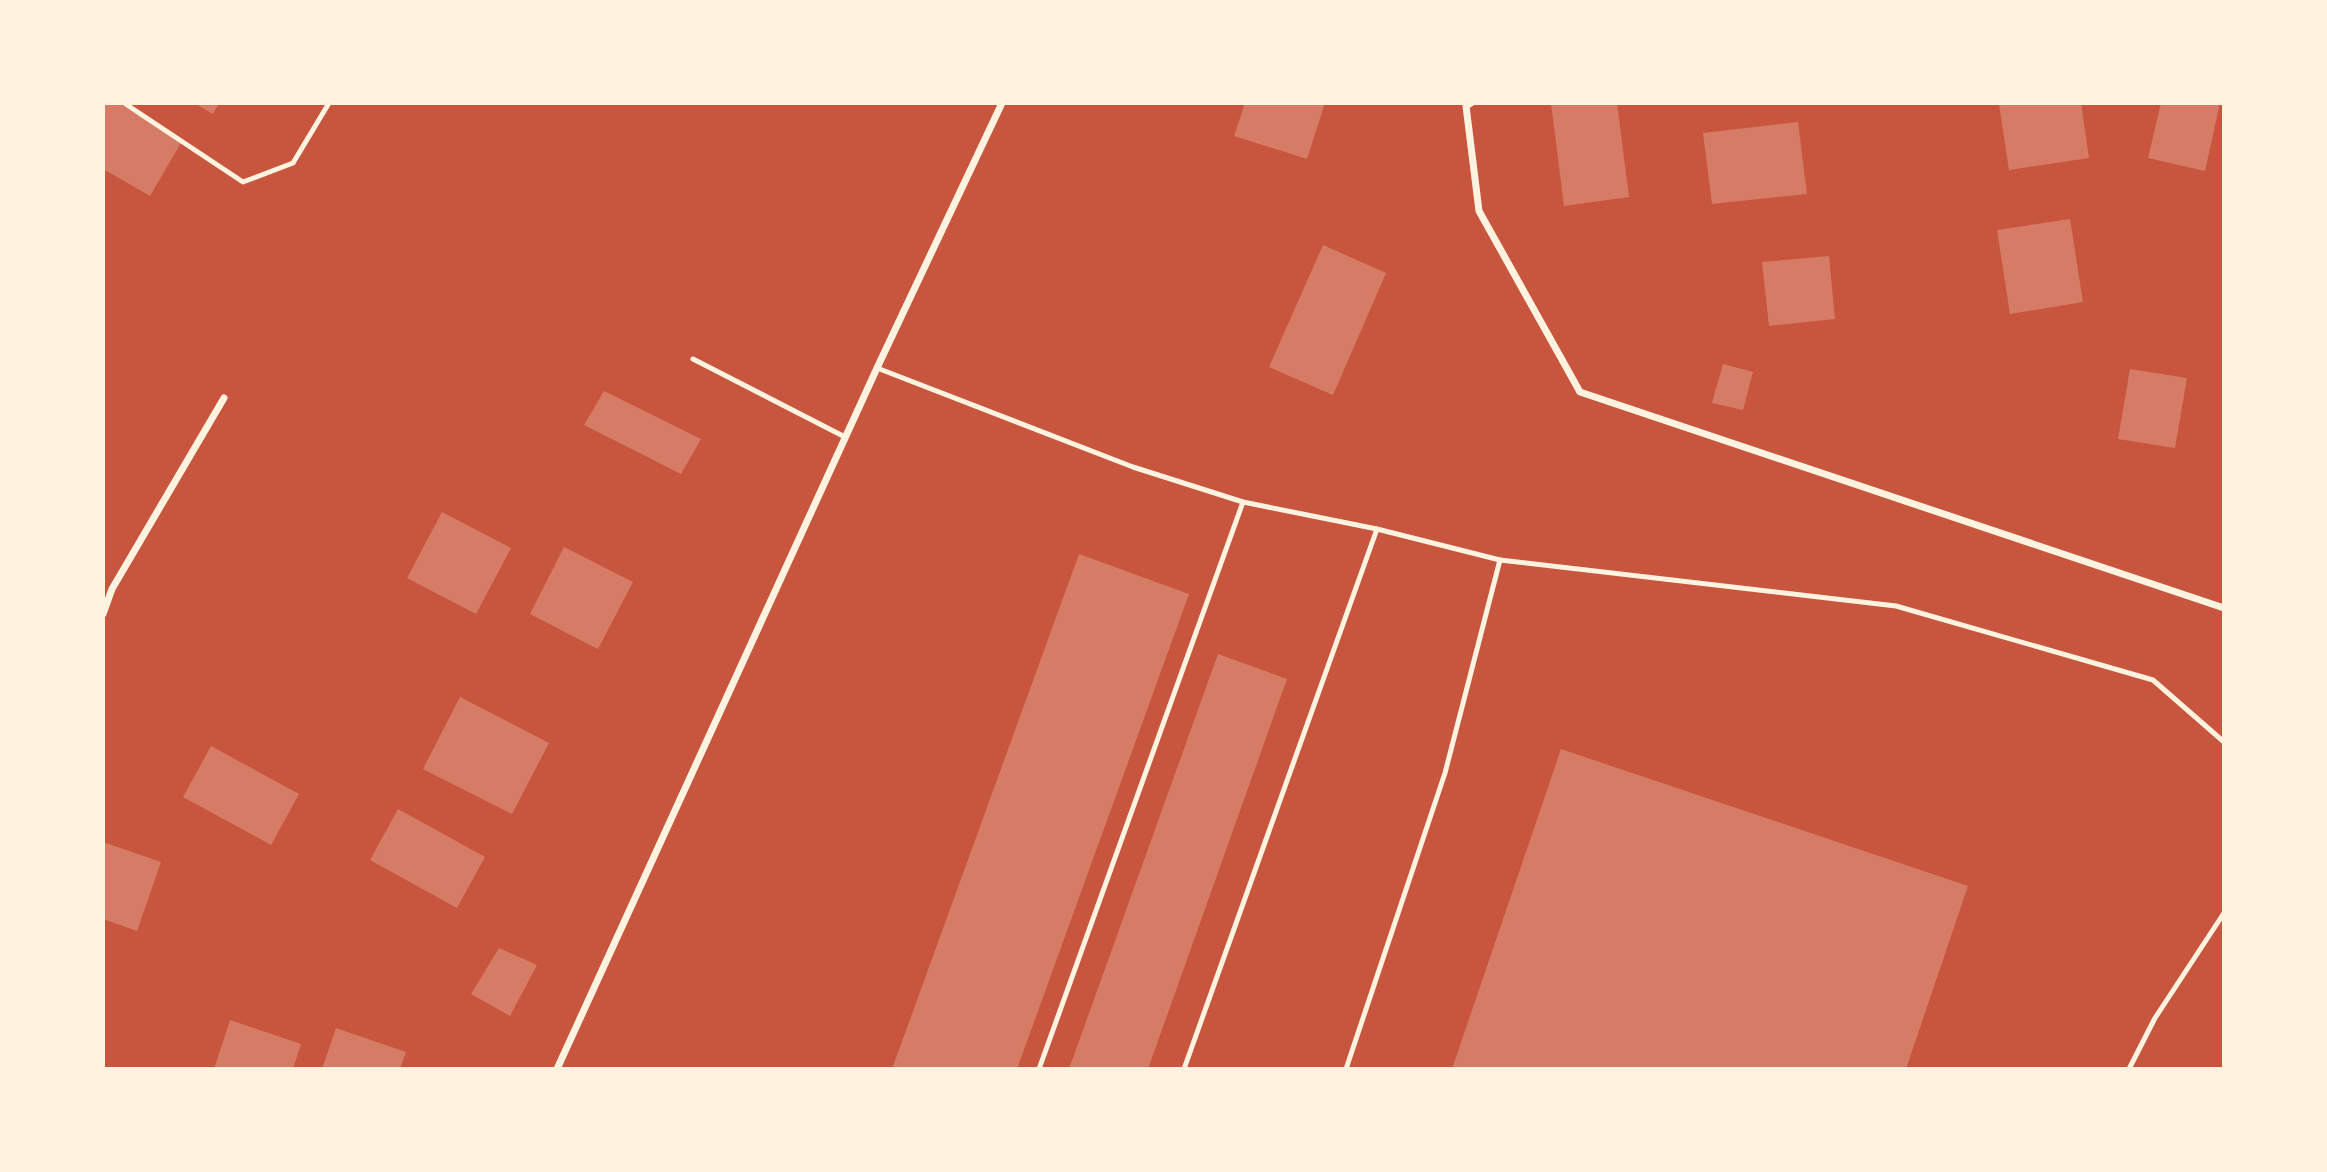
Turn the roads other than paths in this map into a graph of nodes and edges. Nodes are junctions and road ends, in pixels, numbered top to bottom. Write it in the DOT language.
graph roads {
  1 [pos="124,103"];
  2 [pos="329,103"];
  3 [pos="1002,103"];
  4 [pos="1471,103"];
  5 [pos="693,359"];
  6 [pos="877,368"];
  7 [pos="224,398"];
  8 [pos="845,437"];
  9 [pos="1243,502"];
  10 [pos="1377,529"];
  11 [pos="1500,560"];
  12 [pos="2224,608"];
  13 [pos="103,614"];
  14 [pos="2224,742"];
  15 [pos="2224,913"];
  16 [pos="557,1069"];
  17 [pos="1039,1069"];
  18 [pos="1184,1069"];
  19 [pos="1346,1069"];
  20 [pos="2129,1069"];
  1 -- 2 [label="lane"];
  3 -- 6 [label="street"];
  4 -- 12 [label="street"];
  5 -- 8 [label="lane"];
  6 -- 8 [label="street"];
  6 -- 9 [label="lane"];
  7 -- 13 [label="street"];
  8 -- 16 [label="street"];
  9 -- 10 [label="lane"];
  9 -- 17 [label="lane"];
  10 -- 11 [label="lane"];
  10 -- 18 [label="lane"];
  11 -- 14 [label="lane"];
  11 -- 19 [label="lane"];
  15 -- 20 [label="lane"];
}
